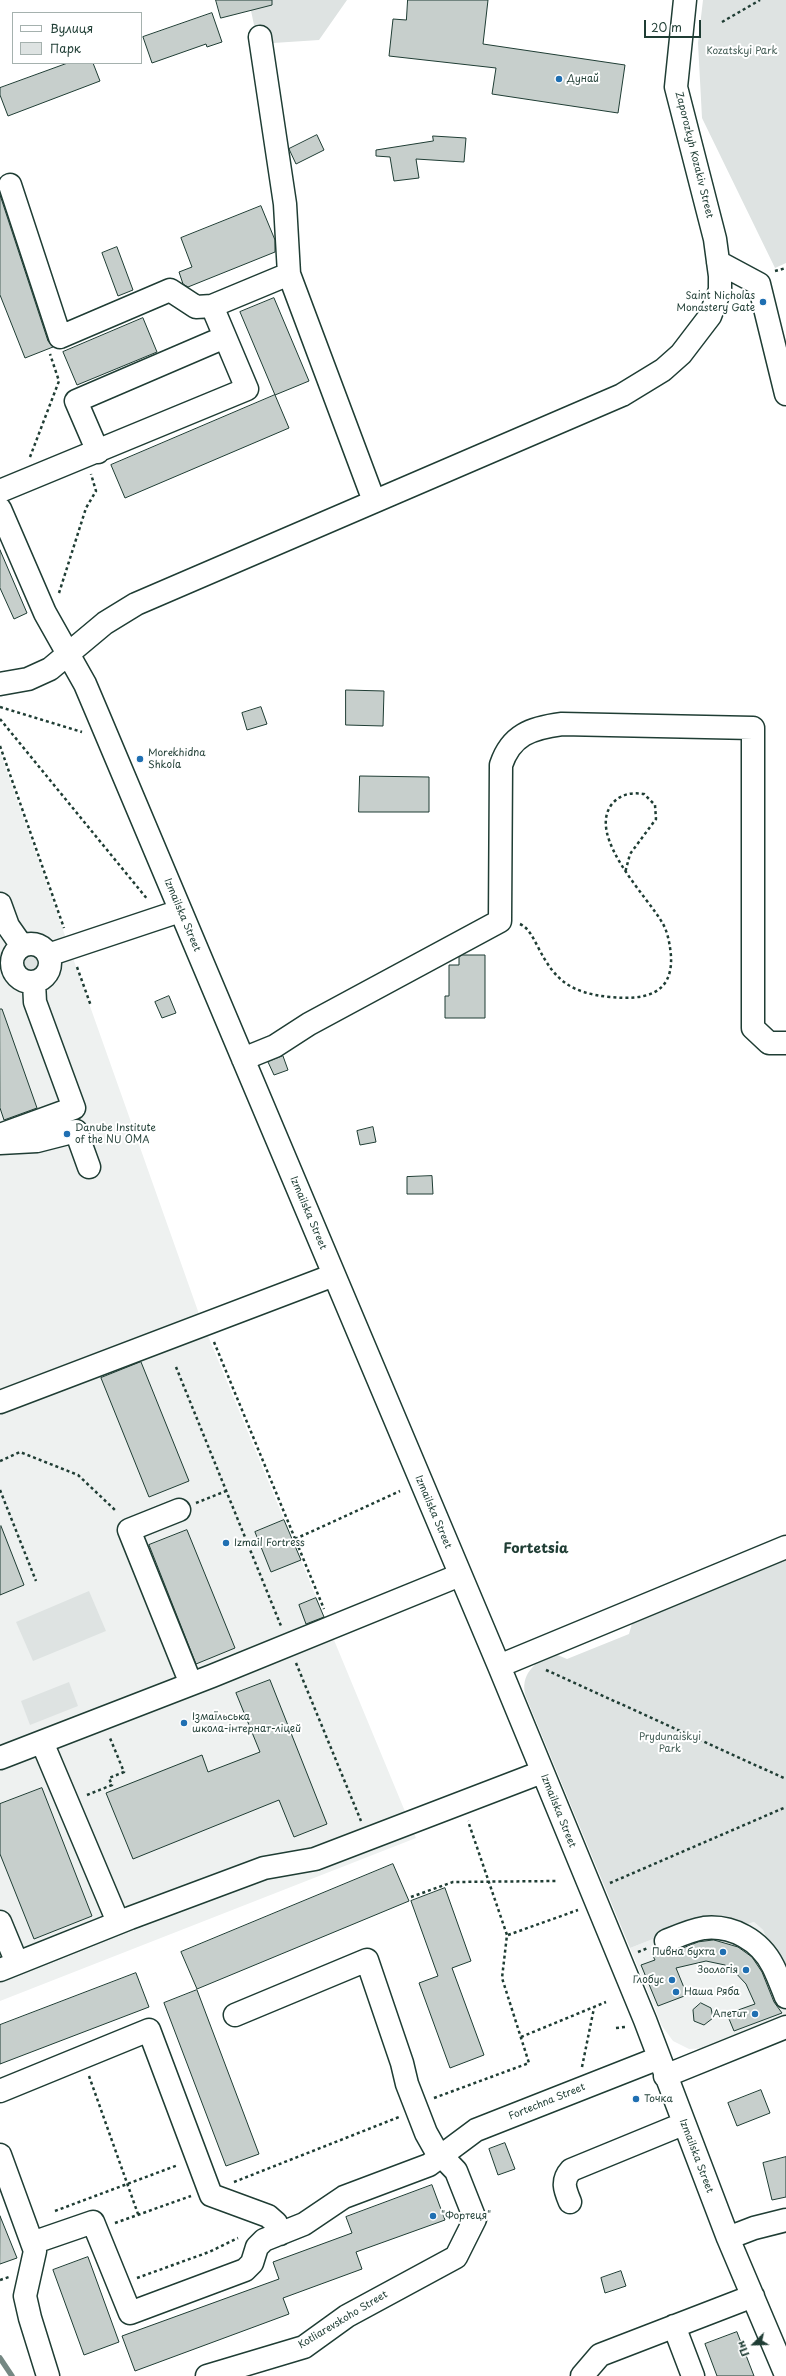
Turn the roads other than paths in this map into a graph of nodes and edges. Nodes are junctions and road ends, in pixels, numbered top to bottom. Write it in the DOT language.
graph roads {
  1 [pos="685,0"];
  2 [pos="260,37"];
  3 [pos="10,185"];
  4 [pos="718,262"];
  5 [pos="289,274"];
  6 [pos="212,306"];
  7 [pos="225,336"];
  8 [pos="786,394"];
  9 [pos="91,454"];
  10 [pos="0,491"];
  11 [pos="374,501"];
  12 [pos="0,509"];
  13 [pos="68,654"];
  14 [pos="0,684"];
  15 [pos="0,904"];
  16 [pos="180,911"];
  17 [pos="22,946"];
  18 [pos="48,955"];
  19 [pos="34,982"];
  20 [pos="786,1043"];
  21 [pos="243,1059"];
  22 [pos="0,1135"];
  23 [pos="0,1143"];
  24 [pos="89,1167"];
  25 [pos="334,1275"];
  26 [pos="0,1402"];
  27 [pos="179,1510"];
  28 [pos="786,1548"];
  29 [pos="460,1575"];
  30 [pos="498,1666"];
  31 [pos="191,1684"];
  32 [pos="42,1742"];
  33 [pos="0,1758"];
  34 [pos="542,1772"];
  35 [pos="0,1922"];
  36 [pos="118,1922"];
  37 [pos="666,1941"];
  38 [pos="9,1967"];
  39 [pos="786,1997"];
  40 [pos="235,2015"];
  41 [pos="786,2027"];
  42 [pos="662,2067"];
  43 [pos="0,2091"];
  44 [pos="683,2124"];
  45 [pos="0,2155"];
  46 [pos="442,2156"];
  47 [pos="570,2202"];
  48 [pos="786,2220"];
  49 [pos="280,2234"];
  50 [pos="728,2238"];
  51 [pos="32,2243"];
  52 [pos="753,2296"];
  53 [pos="674,2326"];
  54 [pos="786,2375"];
  55 [pos="48,2376"];
  56 [pos="207,2376"];
  57 [pos="582,2376"];
  58 [pos="693,2376"];
  1 -- 4 [label="street, Zaporozkyh Kozakiv Street"];
  2 -- 5 [label="street"];
  3 -- 6 [label="street"];
  4 -- 8 [label="street"];
  4 -- 11 [label="street, Zaporozkyh Kozakiv Street"];
  5 -- 6 [label="street"];
  5 -- 11 [label="street"];
  6 -- 7 [label="street"];
  7 -- 9 [label="street"];
  7 -- 9 [label="street"];
  9 -- 10 [label="street"];
  11 -- 13 [label="street, Zaporozkyh Kozakiv Street"];
  12 -- 13 [label="street, Izmailska Street"];
  13 -- 14 [label="street, Zaporozkyh Kozakiv Street"];
  13 -- 16 [label="street, Izmailska Street"];
  15 -- 17 [label="street"];
  16 -- 18 [label="street"];
  16 -- 21 [label="street, Izmailska Street"];
  17 -- 18 [label="street"];
  17 -- 19 [label="street"];
  18 -- 19 [label="street"];
  19 -- 22 [label="street"];
  20 -- 21 [label="street"];
  21 -- 25 [label="street, Izmailska Street"];
  23 -- 24 [label="street"];
  25 -- 26 [label="street"];
  25 -- 29 [label="street, Izmailska Street"];
  27 -- 31 [label="street"];
  28 -- 30 [label="street"];
  29 -- 30 [label="street, Izmailska Street"];
  29 -- 31 [label="street"];
  30 -- 34 [label="street, Izmailska Street"];
  31 -- 32 [label="street"];
  32 -- 33 [label="street"];
  32 -- 36 [label="street"];
  34 -- 36 [label="street"];
  34 -- 42 [label="street, Izmailska Street"];
  35 -- 38 [label="street"];
  36 -- 38 [label="street"];
  37 -- 39 [label="street"];
  40 -- 46 [label="street"];
  41 -- 42 [label="street, Fortechna Street"];
  42 -- 44 [label="street, Izmailska Street"];
  42 -- 46 [label="street, Fortechna Street"];
  43 -- 49 [label="street"];
  44 -- 47 [label="street"];
  44 -- 50 [label="street, Izmailska Street"];
  45 -- 51 [label="street"];
  46 -- 49 [label="street, Fortechna Street"];
  46 -- 56 [label="street, Kotliarevskoho Street"];
  48 -- 50 [label="street"];
  49 -- 51 [label="street, Fortechna Street"];
  50 -- 52 [label="street, Izmailska Street"];
  51 -- 55 [label="street"];
  52 -- 53 [label="street"];
  52 -- 54 [label="street, Izmailska Street"];
  53 -- 57 [label="street"];
  53 -- 58 [label="street"];
}
